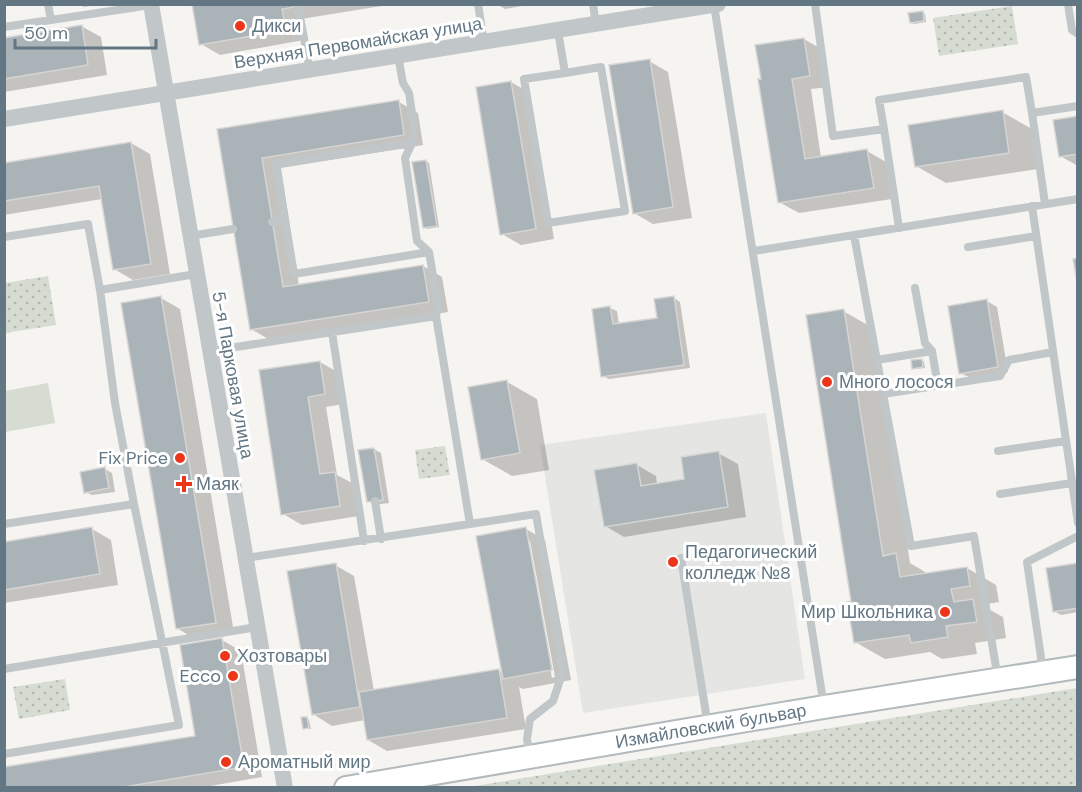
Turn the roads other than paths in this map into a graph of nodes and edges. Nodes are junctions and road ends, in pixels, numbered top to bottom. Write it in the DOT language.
graph roads {
  1 [pos="48,4"];
  2 [pos="477,4"];
  3 [pos="593,4"];
  4 [pos="815,4"];
  5 [pos="1068,4"];
  6 [pos="151,5"];
  7 [pos="716,5"];
  8 [pos="298,6"];
  9 [pos="51,20"];
  10 [pos="596,25"];
  11 [pos="4,27"];
  12 [pos="558,31"];
  13 [pos="1077,34"];
  14 [pos="484,43"];
  15 [pos="398,56"];
  16 [pos="310,71"];
  17 [pos="565,73"];
  18 [pos="166,93"];
  19 [pos="1077,106"];
  20 [pos="1032,113"];
  21 [pos="4,119"];
  22 [pos="884,129"];
  23 [pos="412,142"];
  24 [pos="1077,199"];
  25 [pos="1045,204"];
  26 [pos="1032,206"];
  27 [pos="285,220"];
  28 [pos="272,222"];
  29 [pos="899,228"];
  30 [pos="233,229"];
  31 [pos="854,235"];
  32 [pos="190,236"];
  33 [pos="1036,236"];
  34 [pos="4,237"];
  35 [pos="968,247"];
  36 [pos="754,251"];
  37 [pos="429,252"];
  38 [pos="196,274"];
  39 [pos="915,288"];
  40 [pos="100,290"];
  41 [pos="436,316"];
  42 [pos="332,332"];
  43 [pos="210,351"];
  44 [pos="932,351"];
  45 [pos="1053,352"];
  46 [pos="877,360"];
  47 [pos="938,386"];
  48 [pos="883,394"];
  49 [pos="1066,441"];
  50 [pos="998,451"];
  51 [pos="1072,483"];
  52 [pos="1000,494"];
  53 [pos="375,501"];
  54 [pos="134,504"];
  55 [pos="1077,523"];
  56 [pos="4,524"];
  57 [pos="470,524"];
  58 [pos="1077,536"];
  59 [pos="381,539"];
  60 [pos="364,542"];
  61 [pos="246,558"];
  62 [pos="681,558"];
  63 [pos="257,627"];
  64 [pos="163,642"];
  65 [pos="1077,667"];
  66 [pos="4,669"];
  67 [pos="1043,672"];
  68 [pos="999,679"];
  69 [pos="824,707"];
  70 [pos="708,727"];
  71 [pos="4,754"];
  72 [pos="530,757"];
  73 [pos="285,788"];
  74 [pos="346,788"];
  1 -- 9 [label="lane"];
  2 -- 14 [label="lane"];
  3 -- 10 [label="lane"];
  4 -- 22 [label="lane"];
  5 -- 13 [label="lane"];
  6 -- 9 [label="lane"];
  6 -- 18 [label="street, 5-я Парковая улица"];
  7 -- 10 [label="street, Верхняя Первомайская улица"];
  7 -- 36 [label="lane"];
  8 -- 16 [label="lane"];
  9 -- 11 [label="lane"];
  10 -- 12 [label="street, Верхняя Первомайская улица"];
  12 -- 14 [label="street, Верхняя Первомайская улица"];
  12 -- 17 [label="lane"];
  14 -- 15 [label="street, Верхняя Первомайская улица"];
  15 -- 16 [label="street, Верхняя Первомайская улица"];
  15 -- 23 [label="lane"];
  16 -- 18 [label="street, Верхняя Первомайская улица"];
  17 -- 17 [label="lane"];
  18 -- 21 [label="street, Верхняя Первомайская улица"];
  18 -- 32 [label="street, 5-я Парковая улица"];
  19 -- 20 [label="lane"];
  20 -- 22 [label="lane"];
  20 -- 25 [label="lane"];
  22 -- 29 [label="lane"];
  23 -- 27 [label="lane"];
  23 -- 37 [label="lane"];
  24 -- 25 [label="lane"];
  25 -- 26 [label="lane"];
  26 -- 29 [label="lane"];
  26 -- 33 [label="lane"];
  27 -- 28 [label="lane"];
  27 -- 37 [label="lane"];
  29 -- 31 [label="lane"];
  30 -- 32 [label="lane"];
  31 -- 36 [label="lane"];
  31 -- 46 [label="lane"];
  32 -- 38 [label="street, 5-я Парковая улица"];
  33 -- 35 [label="lane"];
  33 -- 45 [label="lane"];
  34 -- 40 [label="lane"];
  36 -- 69 [label="lane"];
  37 -- 41 [label="lane"];
  38 -- 40 [label="lane"];
  38 -- 43 [label="street, 5-я Парковая улица"];
  39 -- 44 [label="lane"];
  40 -- 54 [label="lane"];
  41 -- 42 [label="lane"];
  41 -- 57 [label="lane"];
  42 -- 43 [label="lane"];
  42 -- 60 [label="lane"];
  43 -- 61 [label="street, 5-я Парковая улица"];
  44 -- 46 [label="lane"];
  44 -- 47 [label="lane"];
  45 -- 47 [label="lane"];
  45 -- 49 [label="lane"];
  46 -- 48 [label="lane"];
  47 -- 48 [label="lane"];
  48 -- 68 [label="lane"];
  49 -- 50 [label="lane"];
  49 -- 51 [label="lane"];
  51 -- 52 [label="lane"];
  51 -- 55 [label="lane"];
  53 -- 59 [label="lane"];
  54 -- 56 [label="lane"];
  54 -- 64 [label="lane"];
  57 -- 59 [label="lane"];
  57 -- 72 [label="lane"];
  58 -- 67 [label="lane"];
  59 -- 60 [label="lane"];
  60 -- 61 [label="lane"];
  61 -- 63 [label="street, 5-я Парковая улица"];
  62 -- 70 [label="lane"];
  63 -- 64 [label="lane"];
  63 -- 73 [label="street, 5-я Парковая улица"];
  64 -- 66 [label="lane"];
  64 -- 71 [label="lane"];
  65 -- 67 [label="street, Измайловский бульвар"];
  67 -- 68 [label="street, Измайловский бульвар"];
  68 -- 69 [label="street, Измайловский бульвар"];
  69 -- 70 [label="street, Измайловский бульвар"];
  70 -- 72 [label="street, Измайловский бульвар"];
  72 -- 74 [label="street, Измайловский бульвар"];
}
